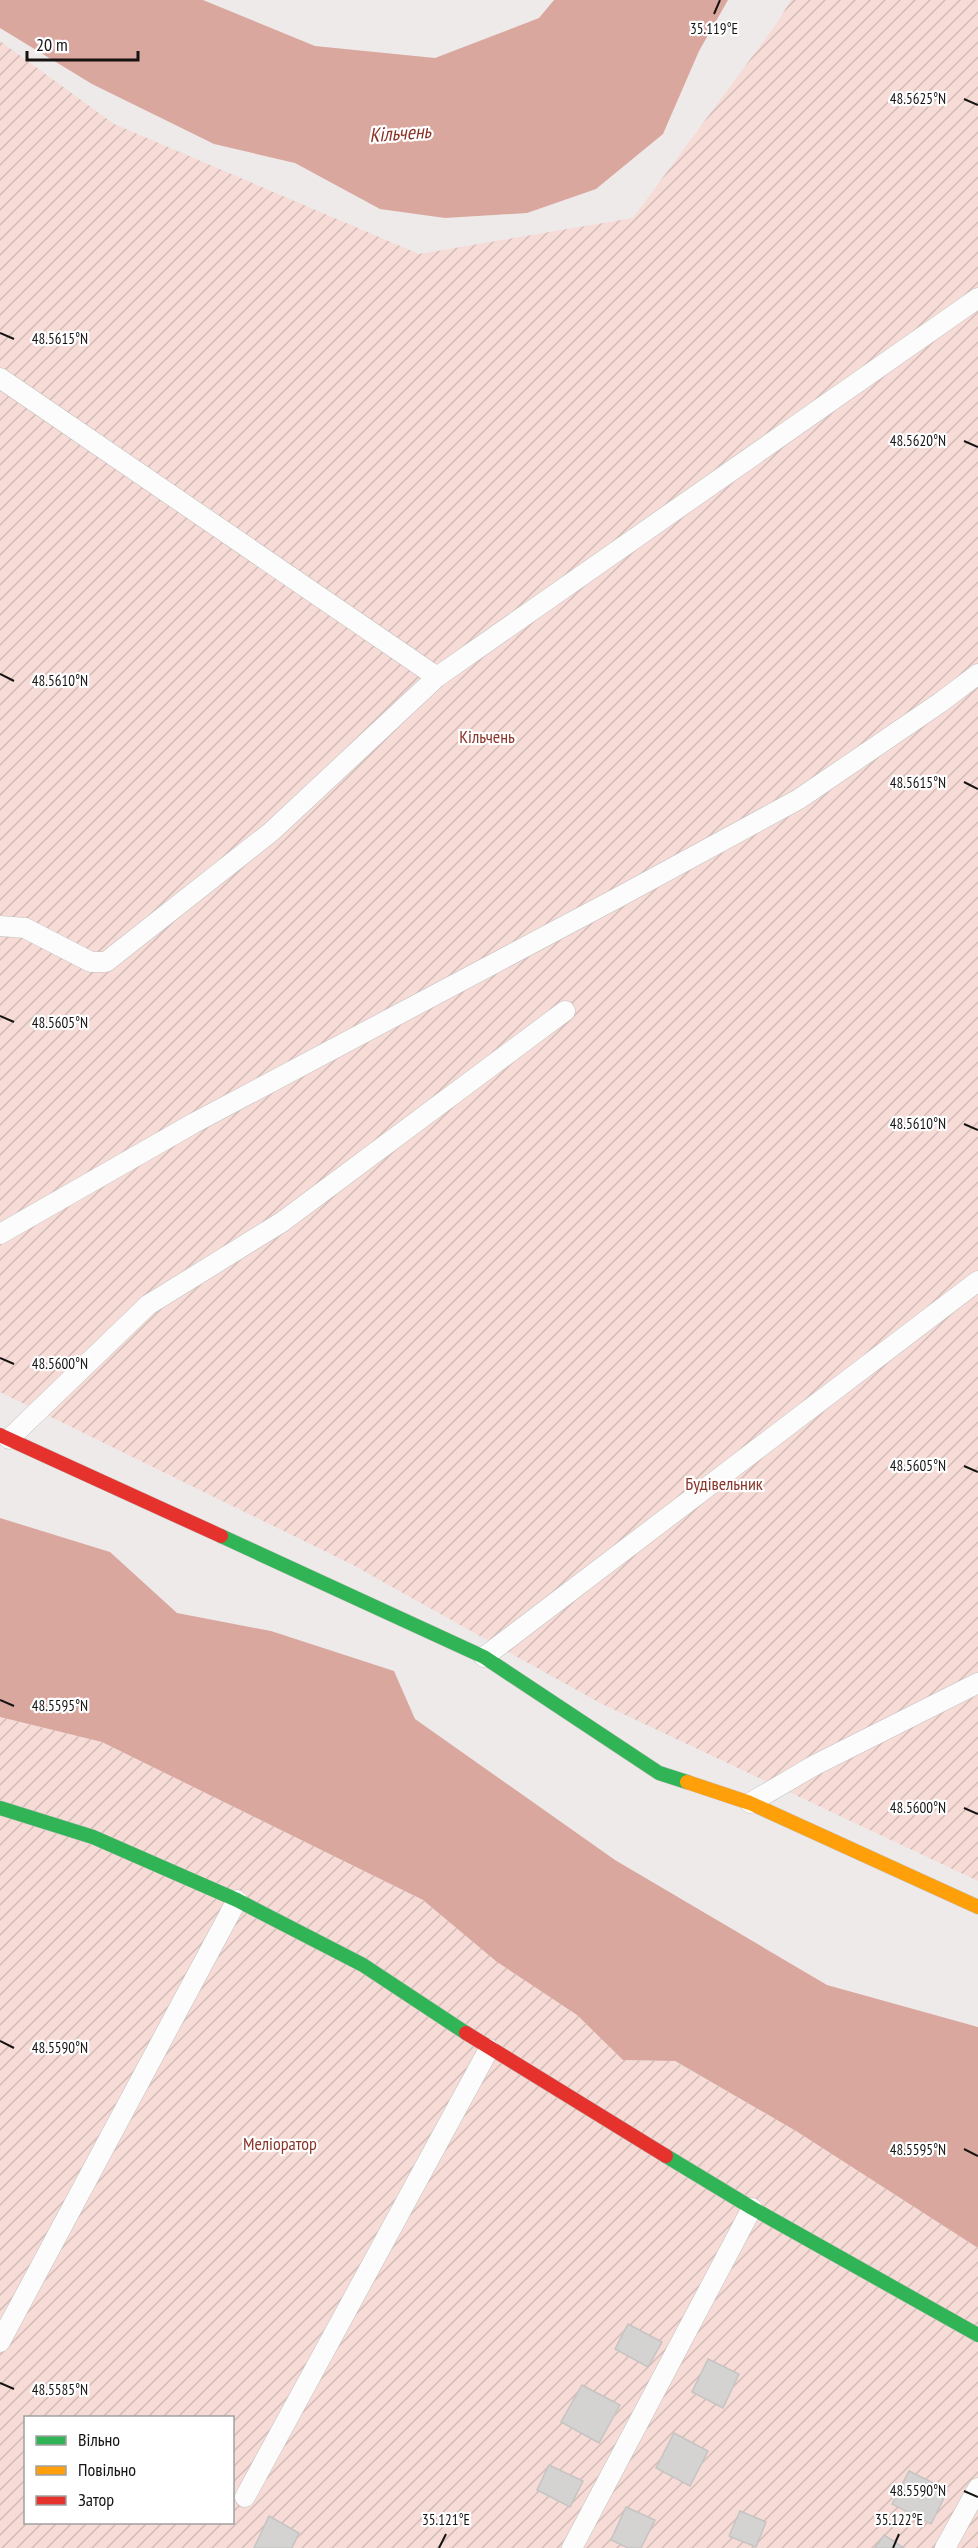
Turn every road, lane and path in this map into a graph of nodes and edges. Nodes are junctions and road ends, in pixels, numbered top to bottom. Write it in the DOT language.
graph roads {
  1 [pos="978,298"];
  2 [pos="0,378"];
  3 [pos="978,674"];
  4 [pos="437,677"];
  5 [pos="0,926"];
  6 [pos="565,1011"];
  7 [pos="0,1234"];
  8 [pos="978,1281"];
  9 [pos="5,1437"];
  10 [pos="484,1657"];
  11 [pos="978,1683"];
  12 [pos="750,1803"];
  13 [pos="0,1808"];
  14 [pos="237,1900"];
  15 [pos="978,1906"];
  16 [pos="489,2049"];
  17 [pos="752,2208"];
  18 [pos="978,2335"];
  19 [pos="0,2342"];
  20 [pos="978,2488"];
  21 [pos="245,2497"];
  22 [pos="572,2548"];
  23 [pos="945,2548"];
  1 -- 4 [label="lane"];
  2 -- 4 [label="lane"];
  3 -- 7 [label="lane"];
  4 -- 5 [label="lane"];
  6 -- 9 [label="lane"];
  8 -- 10 [label="lane"];
  9 -- 10 [label="street"];
  10 -- 12 [label="street"];
  11 -- 12 [label="lane"];
  12 -- 15 [label="street"];
  13 -- 14 [label="street"];
  14 -- 16 [label="street"];
  14 -- 19 [label="lane"];
  16 -- 17 [label="street"];
  16 -- 21 [label="lane"];
  17 -- 18 [label="street"];
  17 -- 22 [label="lane"];
  20 -- 23 [label="lane"];
}
